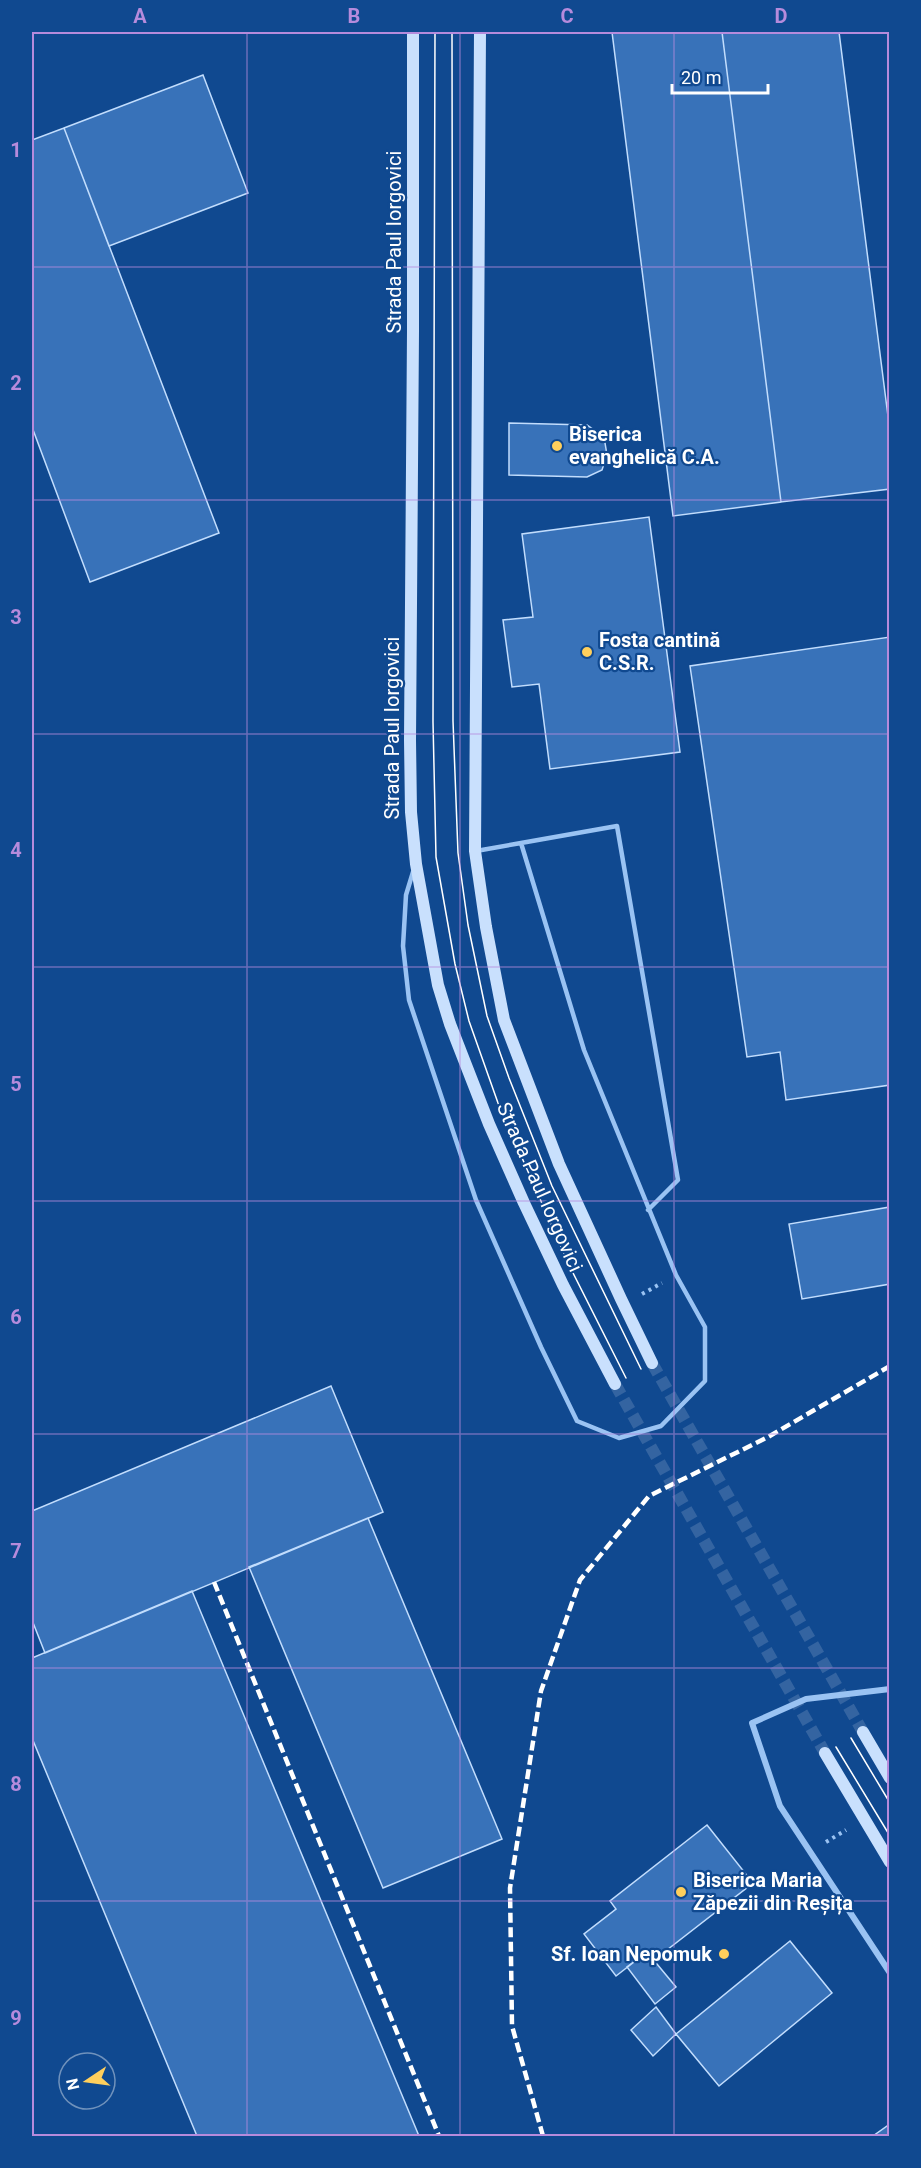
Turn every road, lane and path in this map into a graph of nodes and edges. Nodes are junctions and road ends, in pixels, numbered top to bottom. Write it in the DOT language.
graph roads {
  1 [pos="412,32"];
  2 [pos="480,32"];
  3 [pos="521,843"];
  4 [pos="475,851"];
  5 [pos="416,864"];
  6 [pos="648,1210"];
  7 [pos="676,1275"];
  8 [pos="636,1297"];
  9 [pos="652,1363"];
  10 [pos="615,1384"];
  11 [pos="890,1689"];
  12 [pos="862,1732"];
  13 [pos="825,1753"];
  14 [pos="890,1778"];
  15 [pos="890,1862"];
  16 [pos="890,1973"];
  1 -- 5 [label="main road, Strada Paul Iorgovici"];
  2 -- 4 [label="main road, Strada Paul Iorgovici"];
  3 -- 4 [label="lane"];
  3 -- 6 [label="lane"];
  3 -- 6 [label="lane"];
  4 -- 9 [label="main road, Strada Paul Iorgovici"];
  5 -- 7 [label="lane"];
  5 -- 10 [label="main road, Strada Paul Iorgovici"];
  6 -- 7 [label="lane"];
  7 -- 8 [label="path"];
  11 -- 16 [label="street"];
  12 -- 14 [label="main road"];
  13 -- 15 [label="main road"];
}
